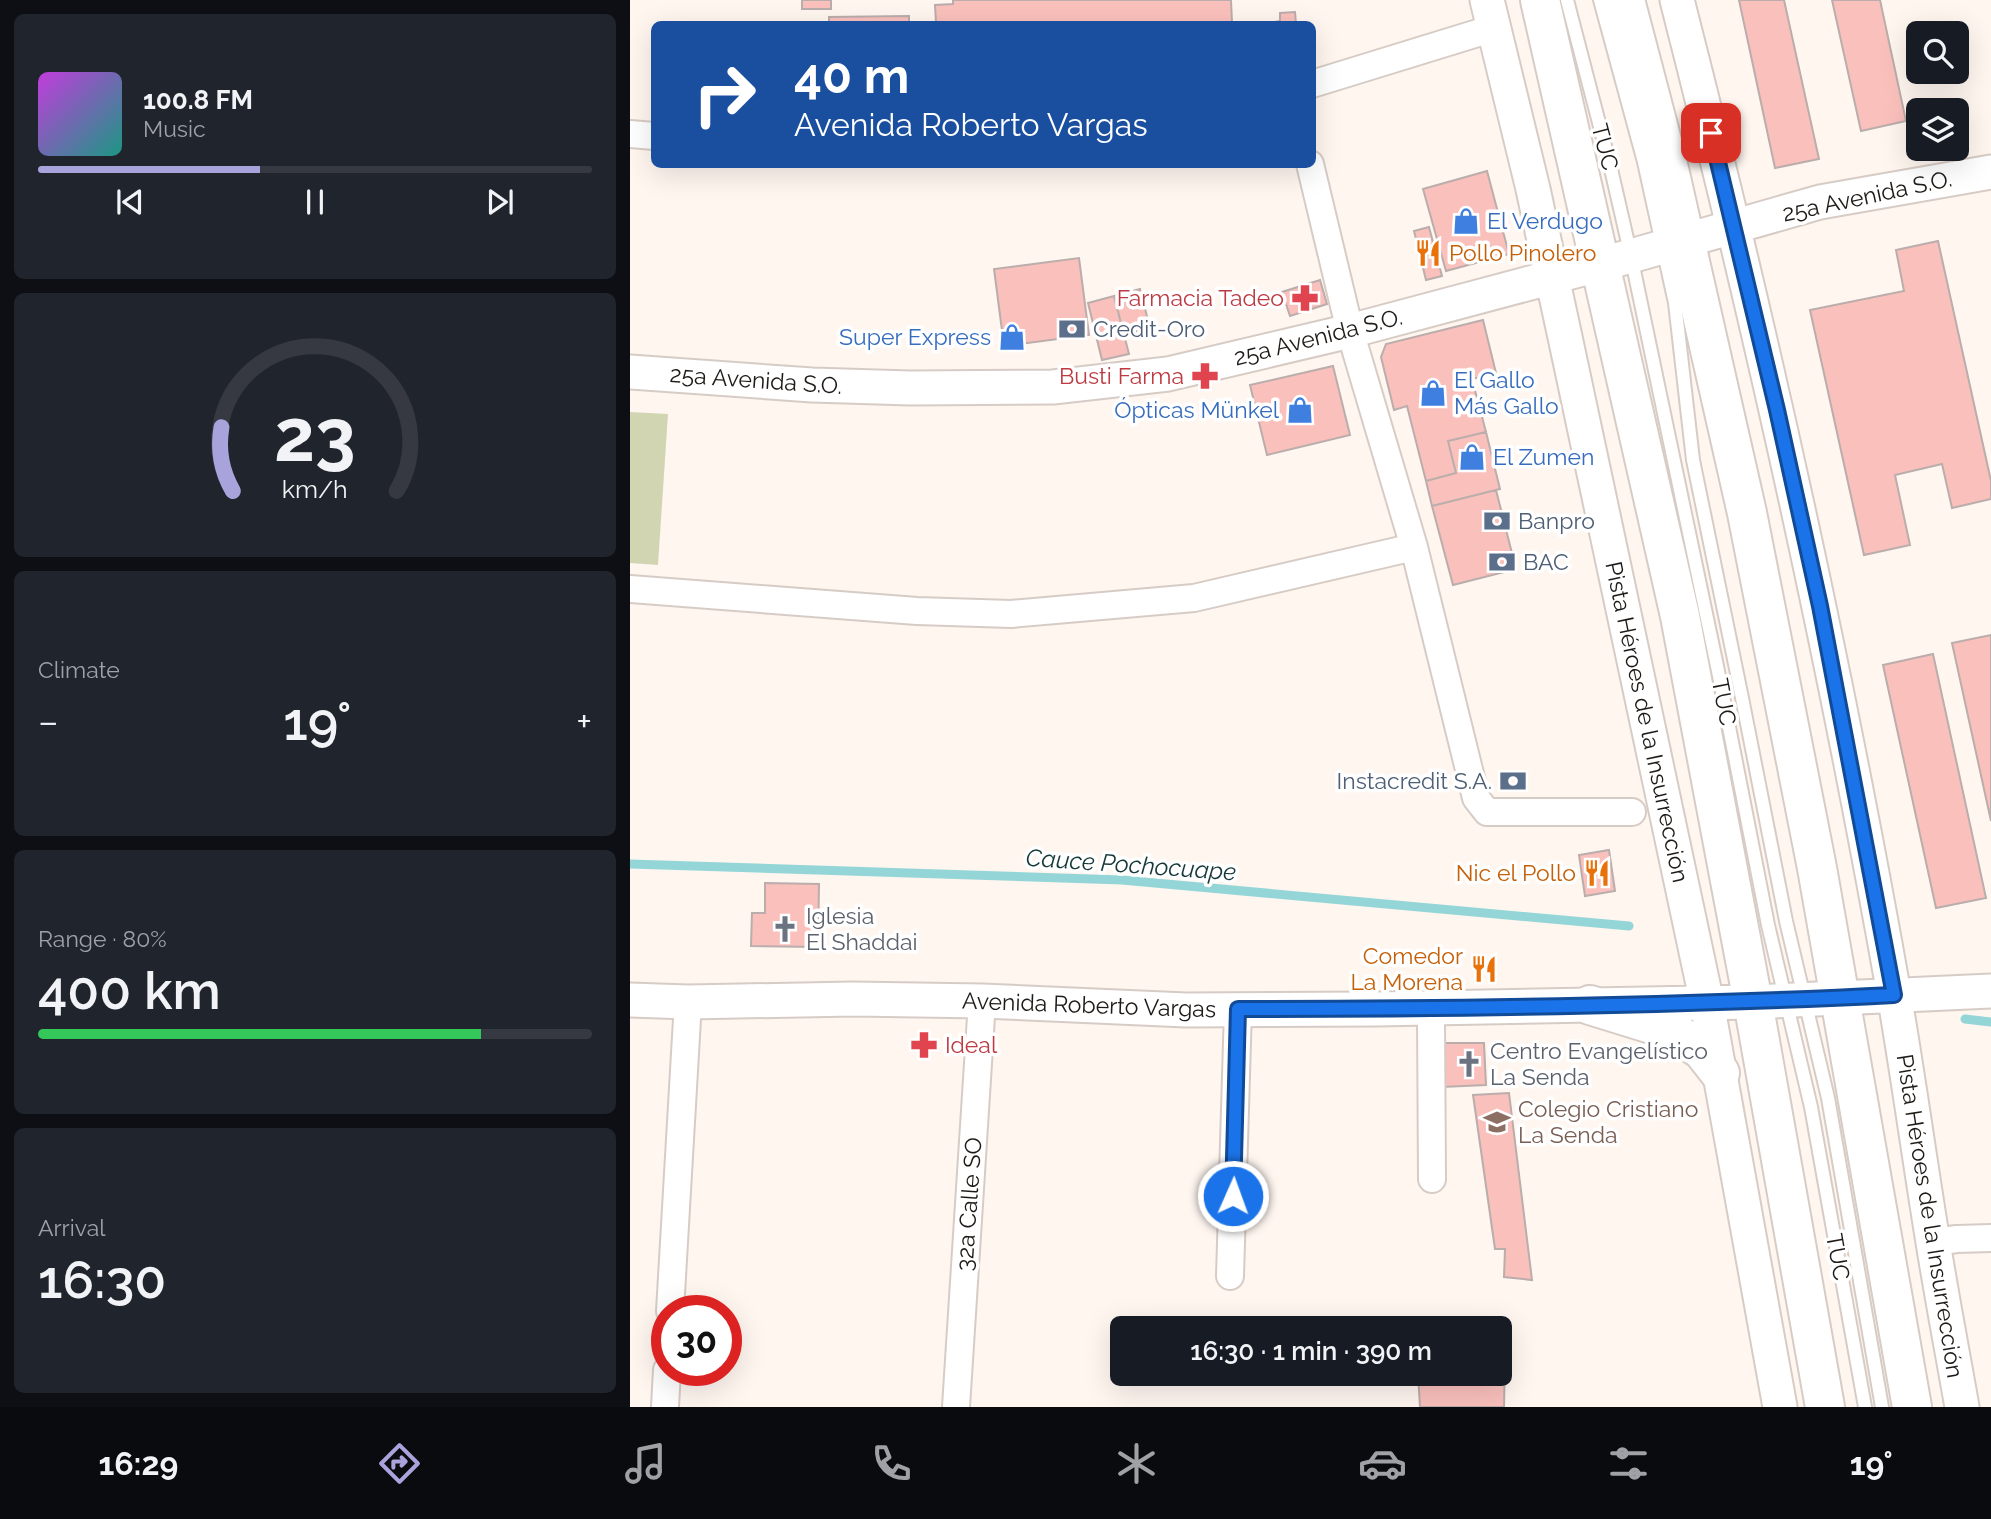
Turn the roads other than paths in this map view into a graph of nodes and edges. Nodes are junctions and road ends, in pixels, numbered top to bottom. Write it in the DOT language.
graph roads {
  1 [pos="1540,0"];
  2 [pos="1567,0"];
  3 [pos="1600,0"];
  4 [pos="1625,0"];
  5 [pos="1677,0"];
  6 [pos="1490,14"];
  7 [pos="1316,82"];
  8 [pos="630,134"];
  9 [pos="651,136"];
  10 [pos="1311,168"];
  11 [pos="1991,172"];
  12 [pos="1733,228"];
  13 [pos="1644,252"];
  14 [pos="1551,277"];
  15 [pos="1350,331"];
  16 [pos="630,372"];
  17 [pos="1414,547"];
  18 [pos="630,589"];
  19 [pos="1632,812"];
  20 [pos="1991,991"];
  21 [pos="1894,995"];
  22 [pos="1841,997"];
  23 [pos="630,1000"];
  24 [pos="982,1001"];
  25 [pos="1781,1001"];
  26 [pos="688,1002"];
  27 [pos="1707,1003"];
  28 [pos="1590,1005"];
  29 [pos="1238,1009"];
  30 [pos="1432,1019"];
  31 [pos="1720,1073"];
  32 [pos="1432,1180"];
  33 [pos="1991,1238"];
  34 [pos="1933,1242"];
  35 [pos="1230,1276"];
  36 [pos="671,1295"];
  37 [pos="666,1386"];
  38 [pos="665,1407"];
  39 [pos="956,1407"];
  40 [pos="1780,1407"];
  41 [pos="1825,1407"];
  42 [pos="1865,1407"];
  43 [pos="1882,1407"];
  44 [pos="1912,1407"];
  45 [pos="1962,1407"];
  1 -- 13 [label="main road, Pista Héroes de la Insurrección"];
  2 -- 13 [label="lane, TUC"];
  3 -- 13 [label="lane, TUC"];
  4 -- 13 [label="main road, Pista Héroes de la Insurrección"];
  5 -- 12 [label="street, Pista Héroes de la Insurrección"];
  6 -- 7 [label="street"];
  6 -- 14 [label="street, Pista Héroes de la Insurrección"];
  8 -- 9 [label="street"];
  10 -- 15 [label="street"];
  11 -- 12 [label="street, 25a Avenida S.O."];
  12 -- 13 [label="street, 25a Avenida S.O."];
  12 -- 21 [label="street, Pista Héroes de la Insurrección"];
  13 -- 14 [label="street, 25a Avenida S.O."];
  13 -- 22 [label="main road, Pista Héroes de la Insurrección"];
  13 -- 25 [label="main road, Pista Héroes de la Insurrección"];
  13 -- 25 [label="lane, TUC"];
  14 -- 15 [label="street, 25a Avenida S.O."];
  14 -- 27 [label="street, Pista Héroes de la Insurrección"];
  15 -- 16 [label="street, 25a Avenida S.O."];
  15 -- 17 [label="street"];
  17 -- 18 [label="street"];
  17 -- 19 [label="street"];
  20 -- 21 [label="street, Avenida Roberto Vargas"];
  21 -- 22 [label="street, Avenida Roberto Vargas"];
  21 -- 34 [label="street, Pista Héroes de la Insurrección"];
  22 -- 25 [label="street, Avenida Roberto Vargas"];
  22 -- 44 [label="main road, Pista Héroes de la Insurrección"];
  23 -- 26 [label="street, Avenida Roberto Vargas"];
  24 -- 26 [label="street, Avenida Roberto Vargas"];
  24 -- 29 [label="street, Avenida Roberto Vargas"];
  24 -- 39 [label="street, 32a Calle SO"];
  25 -- 27 [label="street, Avenida Roberto Vargas"];
  25 -- 41 [label="main road, Pista Héroes de la Insurrección"];
  25 -- 42 [label="lane, TUC"];
  25 -- 43 [label="lane, TUC"];
  26 -- 36 [label="street"];
  27 -- 28 [label="street, Avenida Roberto Vargas"];
  27 -- 31 [label="street, Pista Héroes de la Insurrección"];
  28 -- 29 [label="street, Avenida Roberto Vargas"];
  28 -- 31 [label="main road"];
  29 -- 35 [label="street"];
  30 -- 32 [label="street"];
  31 -- 40 [label="street, Pista Héroes de la Insurrección"];
  33 -- 34 [label="street"];
  34 -- 45 [label="street, Pista Héroes de la Insurrección"];
  37 -- 38 [label="street"];
}
